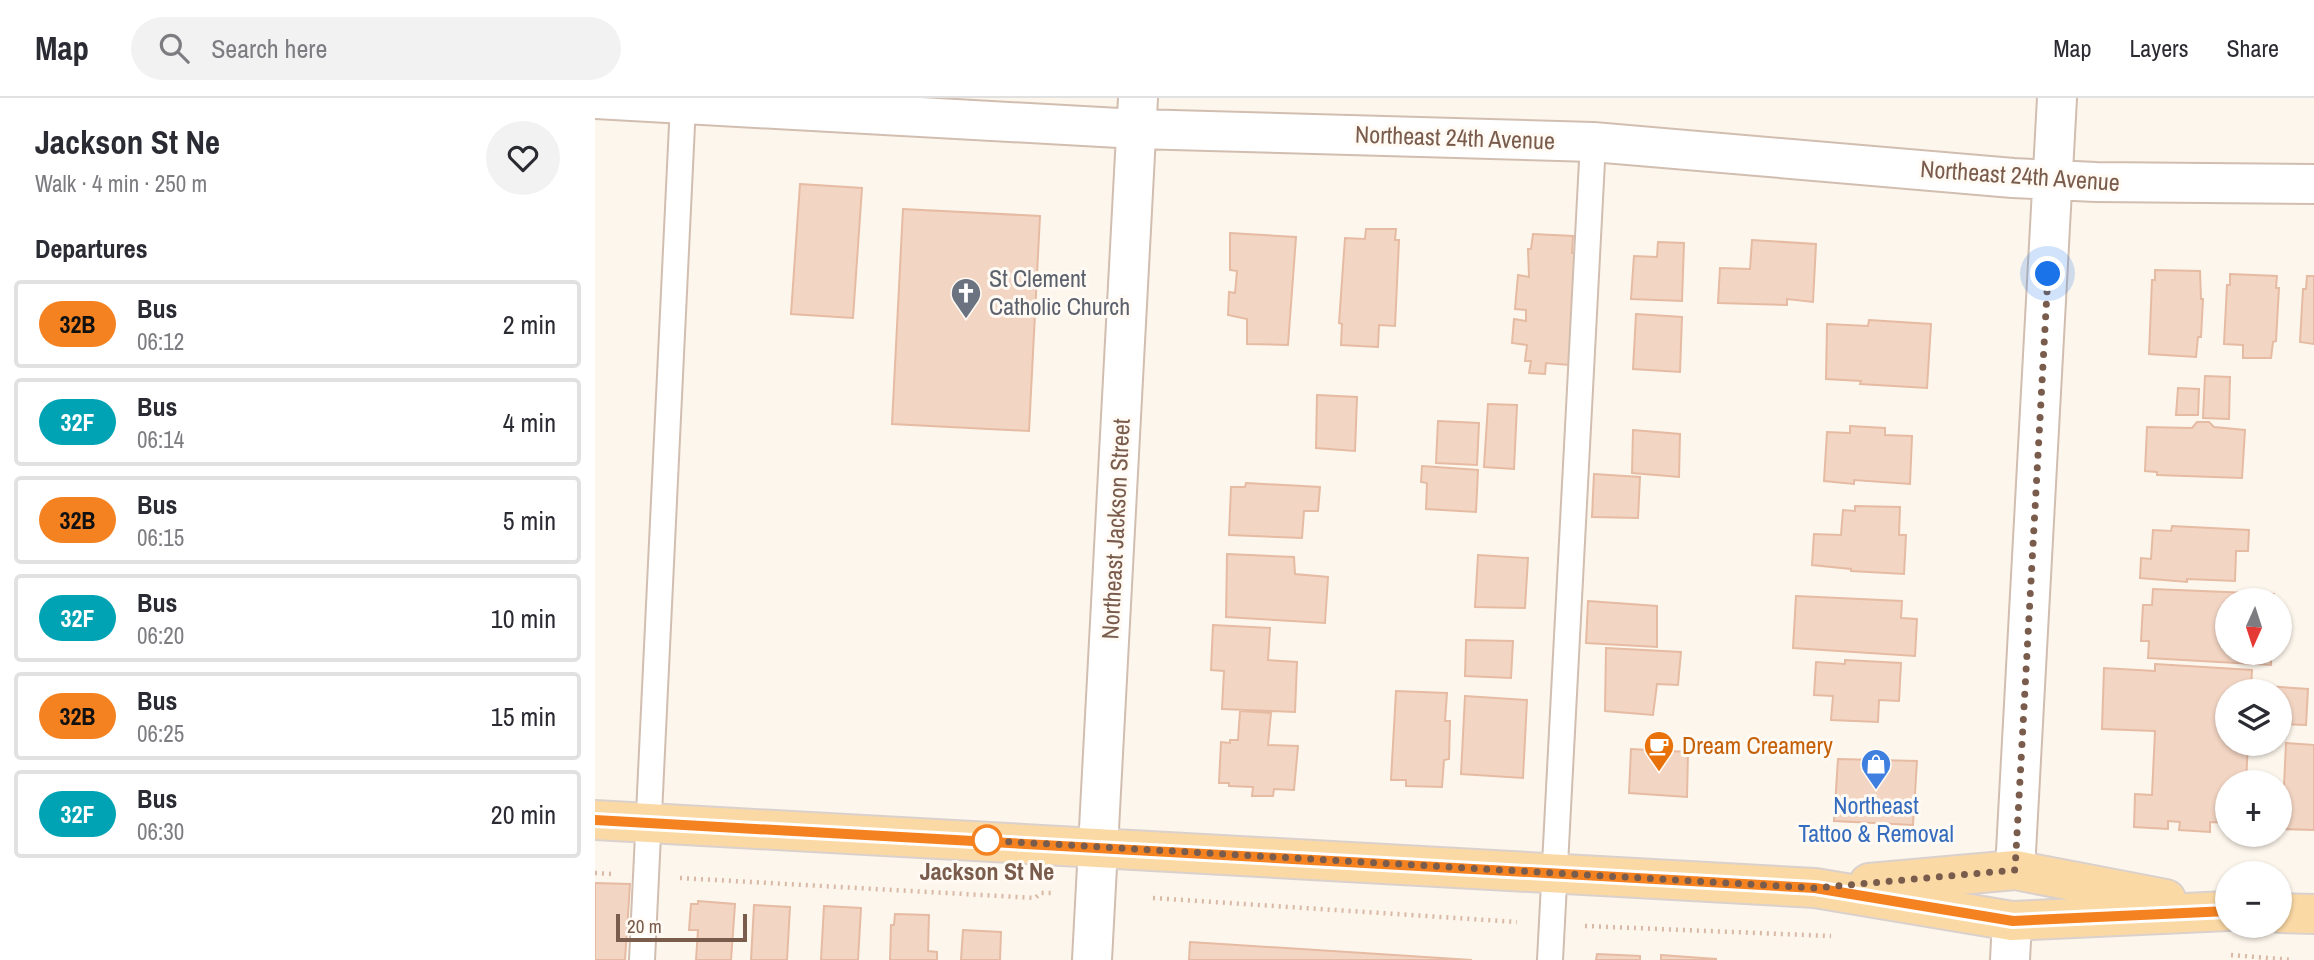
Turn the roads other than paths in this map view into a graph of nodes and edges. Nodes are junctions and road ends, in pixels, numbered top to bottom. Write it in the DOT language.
graph roads {
  1 [pos="2057,98"];
  2 [pos="595,99"];
  3 [pos="683,104"];
  4 [pos="1138,114"];
  5 [pos="1593,142"];
  6 [pos="2052,180"];
  7 [pos="2314,184"];
  8 [pos="595,820"];
  9 [pos="650,823"];
  10 [pos="1098,846"];
  11 [pos="2015,870"];
  12 [pos="1555,872"];
  13 [pos="1815,888"];
  14 [pos="2215,908"];
  15 [pos="2215,912"];
  16 [pos="2292,913"];
  17 [pos="2314,914"];
  18 [pos="2013,921"];
  19 [pos="642,960"];
  20 [pos="1092,960"];
  21 [pos="1551,960"];
  22 [pos="2010,960"];
  1 -- 6 [label="street"];
  2 -- 3 [label="street, Northeast 24th Avenue"];
  3 -- 4 [label="street, Northeast 24th Avenue"];
  3 -- 9 [label="lane"];
  4 -- 5 [label="street, Northeast 24th Avenue"];
  4 -- 10 [label="street, Northeast Jackson Street"];
  5 -- 6 [label="street, Northeast 24th Avenue"];
  5 -- 12 [label="lane"];
  6 -- 7 [label="street, Northeast 24th Avenue"];
  6 -- 11 [label="street"];
  8 -- 9 [label="main road"];
  9 -- 10 [label="main road"];
  9 -- 19 [label="lane"];
  10 -- 12 [label="main road"];
  10 -- 20 [label="street, Northeast Jackson Street"];
  11 -- 13 [label="main road"];
  11 -- 14 [label="main road"];
  12 -- 13 [label="main road"];
  12 -- 21 [label="lane"];
  13 -- 18 [label="main road"];
  15 -- 18 [label="main road"];
  16 -- 17 [label="main road"];
  18 -- 22 [label="street"];
}
